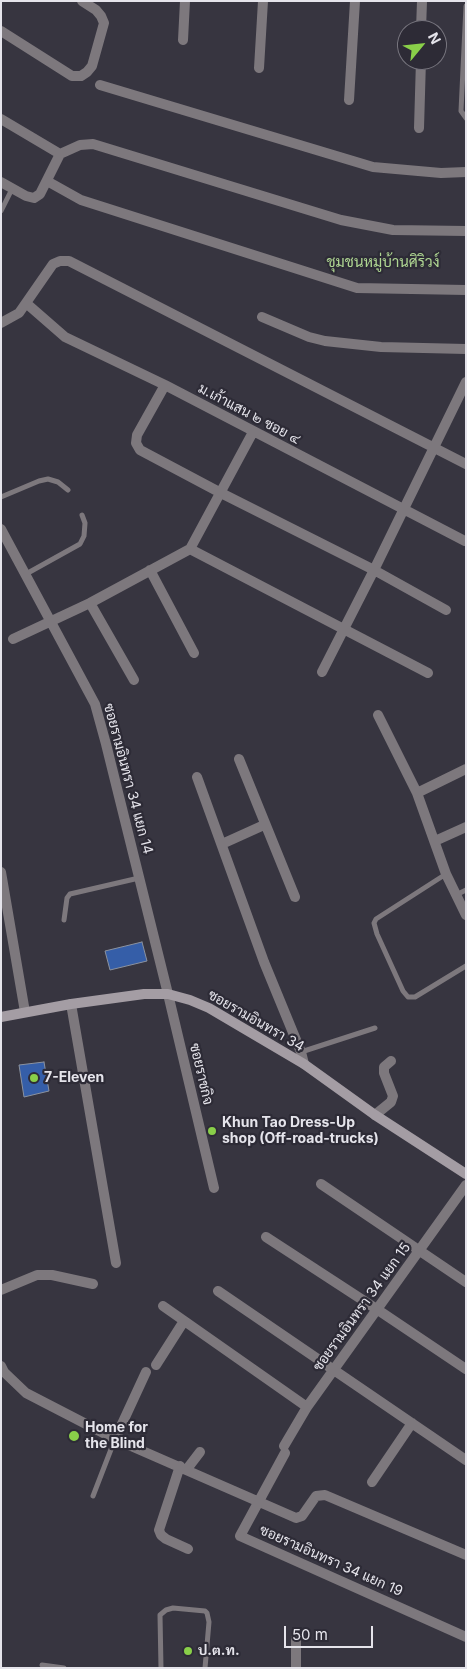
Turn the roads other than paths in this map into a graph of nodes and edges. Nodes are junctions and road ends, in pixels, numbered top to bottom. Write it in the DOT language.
graph roads {
  1 [pos="82,1"];
  2 [pos="185,1"];
  3 [pos="263,1"];
  4 [pos="355,1"];
  5 [pos="422,1"];
  6 [pos="466,6"];
  7 [pos="421,20"];
  8 [pos="1,31"];
  9 [pos="183,40"];
  10 [pos="259,68"];
  11 [pos="420,70"];
  12 [pos="100,85"];
  13 [pos="349,100"];
  14 [pos="466,118"];
  15 [pos="1,119"];
  16 [pos="419,128"];
  17 [pos="60,154"];
  18 [pos="466,172"];
  19 [pos="47,181"];
  20 [pos="1,182"];
  21 [pos="13,188"];
  22 [pos="1,211"];
  23 [pos="466,231"];
  24 [pos="466,290"];
  25 [pos="26,303"];
  26 [pos="262,316"];
  27 [pos="1,323"];
  28 [pos="466,349"];
  29 [pos="466,382"];
  30 [pos="165,385"];
  31 [pos="253,432"];
  32 [pos="434,448"];
  33 [pos="466,464"];
  34 [pos="68,490"];
  35 [pos="221,493"];
  36 [pos="1,497"];
  37 [pos="403,509"];
  38 [pos="82,515"];
  39 [pos="1,529"];
  40 [pos="465,540"];
  41 [pos="190,549"];
  42 [pos="150,570"];
  43 [pos="374,570"];
  44 [pos="26,574"];
  45 [pos="90,603"];
  46 [pos="446,610"];
  47 [pos="50,621"];
  48 [pos="344,630"];
  49 [pos="13,639"];
  50 [pos="194,653"];
  51 [pos="322,672"];
  52 [pos="428,673"];
  53 [pos="134,680"];
  54 [pos="378,715"];
  55 [pos="239,759"];
  56 [pos="466,769"];
  57 [pos="198,776"];
  58 [pos="417,793"];
  59 [pos="264,825"];
  60 [pos="466,827"];
  61 [pos="435,841"];
  62 [pos="222,844"];
  63 [pos="1,872"];
  64 [pos="446,874"];
  65 [pos="140,878"];
  66 [pos="461,893"];
  67 [pos="295,897"];
  68 [pos="466,915"];
  69 [pos="64,920"];
  70 [pos="466,966"];
  71 [pos="168,994"];
  72 [pos="71,1004"];
  73 [pos="25,1012"];
  74 [pos="1,1017"];
  75 [pos="375,1028"];
  76 [pos="301,1052"];
  77 [pos="391,1061"];
  78 [pos="304,1064"];
  79 [pos="375,1115"];
  80 [pos="466,1174"];
  81 [pos="321,1184"];
  82 [pos="466,1185"];
  83 [pos="214,1188"];
  84 [pos="266,1238"];
  85 [pos="420,1250"];
  86 [pos="116,1263"];
  87 [pos="466,1282"];
  88 [pos="93,1284"];
  89 [pos="1,1290"];
  90 [pos="218,1291"];
  91 [pos="163,1306"];
  92 [pos="378,1310"];
  93 [pos="184,1321"];
  94 [pos="156,1365"];
  95 [pos="1,1366"];
  96 [pos="466,1369"];
  97 [pos="334,1370"];
  98 [pos="146,1372"];
  99 [pos="307,1407"];
  100 [pos="412,1423"];
  101 [pos="115,1439"];
  102 [pos="200,1452"];
  103 [pos="466,1460"];
  104 [pos="184,1468"];
  105 [pos="372,1482"];
  106 [pos="92,1496"];
  107 [pos="258,1502"];
  108 [pos="188,1549"];
  109 [pos="466,1555"];
  110 [pos="296,1637"];
  111 [pos="466,1637"];
  112 [pos="42,1665"];
  113 [pos="64,1668"];
  114 [pos="160,1668"];
  115 [pos="205,1668"];
  116 [pos="296,1668"];
  1 -- 8 [label="street"];
  2 -- 9 [label="street"];
  3 -- 10 [label="street"];
  4 -- 13 [label="street"];
  5 -- 7 [label="street"];
  6 -- 14 [label="lane"];
  11 -- 16 [label="street"];
  12 -- 18 [label="street"];
  15 -- 17 [label="street"];
  17 -- 19 [label="street"];
  17 -- 23 [label="street"];
  19 -- 21 [label="street"];
  19 -- 24 [label="street"];
  20 -- 21 [label="street"];
  21 -- 22 [label="lane"];
  25 -- 27 [label="street"];
  25 -- 30 [label="street, ม.เก้าแสน ๒ ซอย ๔"];
  25 -- 32 [label="street"];
  26 -- 28 [label="street"];
  29 -- 32 [label="street"];
  30 -- 31 [label="street, ม.เก้าแสน ๒ ซอย ๔"];
  30 -- 35 [label="street"];
  31 -- 35 [label="street"];
  31 -- 37 [label="street, ม.เก้าแสน ๒ ซอย ๔"];
  32 -- 33 [label="street"];
  32 -- 37 [label="street"];
  34 -- 36 [label="lane"];
  35 -- 41 [label="street"];
  35 -- 43 [label="street"];
  37 -- 40 [label="street, ม.เก้าแสน ๒ ซอย ๔"];
  37 -- 43 [label="street"];
  38 -- 44 [label="lane"];
  39 -- 44 [label="street, ซอยรามอินทรา 34 แยก 14"];
  41 -- 42 [label="street"];
  41 -- 48 [label="street"];
  42 -- 45 [label="street"];
  42 -- 50 [label="street"];
  43 -- 46 [label="street"];
  43 -- 48 [label="street"];
  44 -- 47 [label="street, ซอยรามอินทรา 34 แยก 14"];
  45 -- 47 [label="street"];
  45 -- 53 [label="street"];
  47 -- 49 [label="street"];
  47 -- 65 [label="street, ซอยรามอินทรา 34 แยก 14"];
  48 -- 51 [label="street"];
  48 -- 52 [label="street"];
  54 -- 58 [label="street"];
  55 -- 59 [label="street"];
  56 -- 58 [label="street"];
  57 -- 62 [label="street"];
  58 -- 61 [label="street"];
  59 -- 62 [label="street"];
  59 -- 67 [label="street"];
  60 -- 61 [label="street"];
  61 -- 64 [label="street"];
  62 -- 76 [label="street"];
  63 -- 73 [label="street"];
  64 -- 66 [label="street"];
  64 -- 70 [label="lane"];
  65 -- 69 [label="lane"];
  65 -- 71 [label="street, ซอยรามอินทรา 34 แยก 14"];
  66 -- 68 [label="street"];
  71 -- 72 [label="street, ซอยรามอินทรา 34"];
  71 -- 78 [label="street, ซอยรามอินทรา 34"];
  71 -- 83 [label="street, ซอยราชกิจ"];
  72 -- 73 [label="street, ซอยรามอินทรา 34"];
  72 -- 86 [label="street"];
  73 -- 74 [label="street, ซอยรามอินทรา 34"];
  75 -- 76 [label="lane"];
  76 -- 78 [label="street"];
  77 -- 79 [label="street"];
  78 -- 79 [label="street, ซอยรามอินทรา 34"];
  79 -- 80 [label="street, ซอยรามอินทรา 34"];
  81 -- 85 [label="street"];
  82 -- 85 [label="street, ซอยรามอินทรา 34 แยก 15"];
  84 -- 92 [label="street"];
  85 -- 87 [label="street"];
  85 -- 92 [label="street, ซอยรามอินทรา 34 แยก 15"];
  88 -- 89 [label="street"];
  90 -- 97 [label="street"];
  91 -- 93 [label="street"];
  92 -- 96 [label="street"];
  92 -- 97 [label="street, ซอยรามอินทรา 34 แยก 15"];
  93 -- 94 [label="street"];
  93 -- 99 [label="street"];
  95 -- 101 [label="street"];
  97 -- 99 [label="street, ซอยรามอินทรา 34 แยก 15"];
  97 -- 100 [label="street"];
  98 -- 101 [label="street"];
  99 -- 107 [label="street, ซอยรามอินทรา 34 แยก 15"];
  100 -- 103 [label="street"];
  100 -- 105 [label="street"];
  101 -- 104 [label="street"];
  101 -- 106 [label="lane"];
  102 -- 104 [label="street"];
  104 -- 107 [label="street"];
  104 -- 108 [label="street"];
  107 -- 109 [label="street"];
  107 -- 111 [label="street, ซอยรามอินทรา 34 แยก 19"];
  110 -- 116 [label="street"];
  112 -- 113 [label="lane"];
  114 -- 115 [label="lane"];
}
